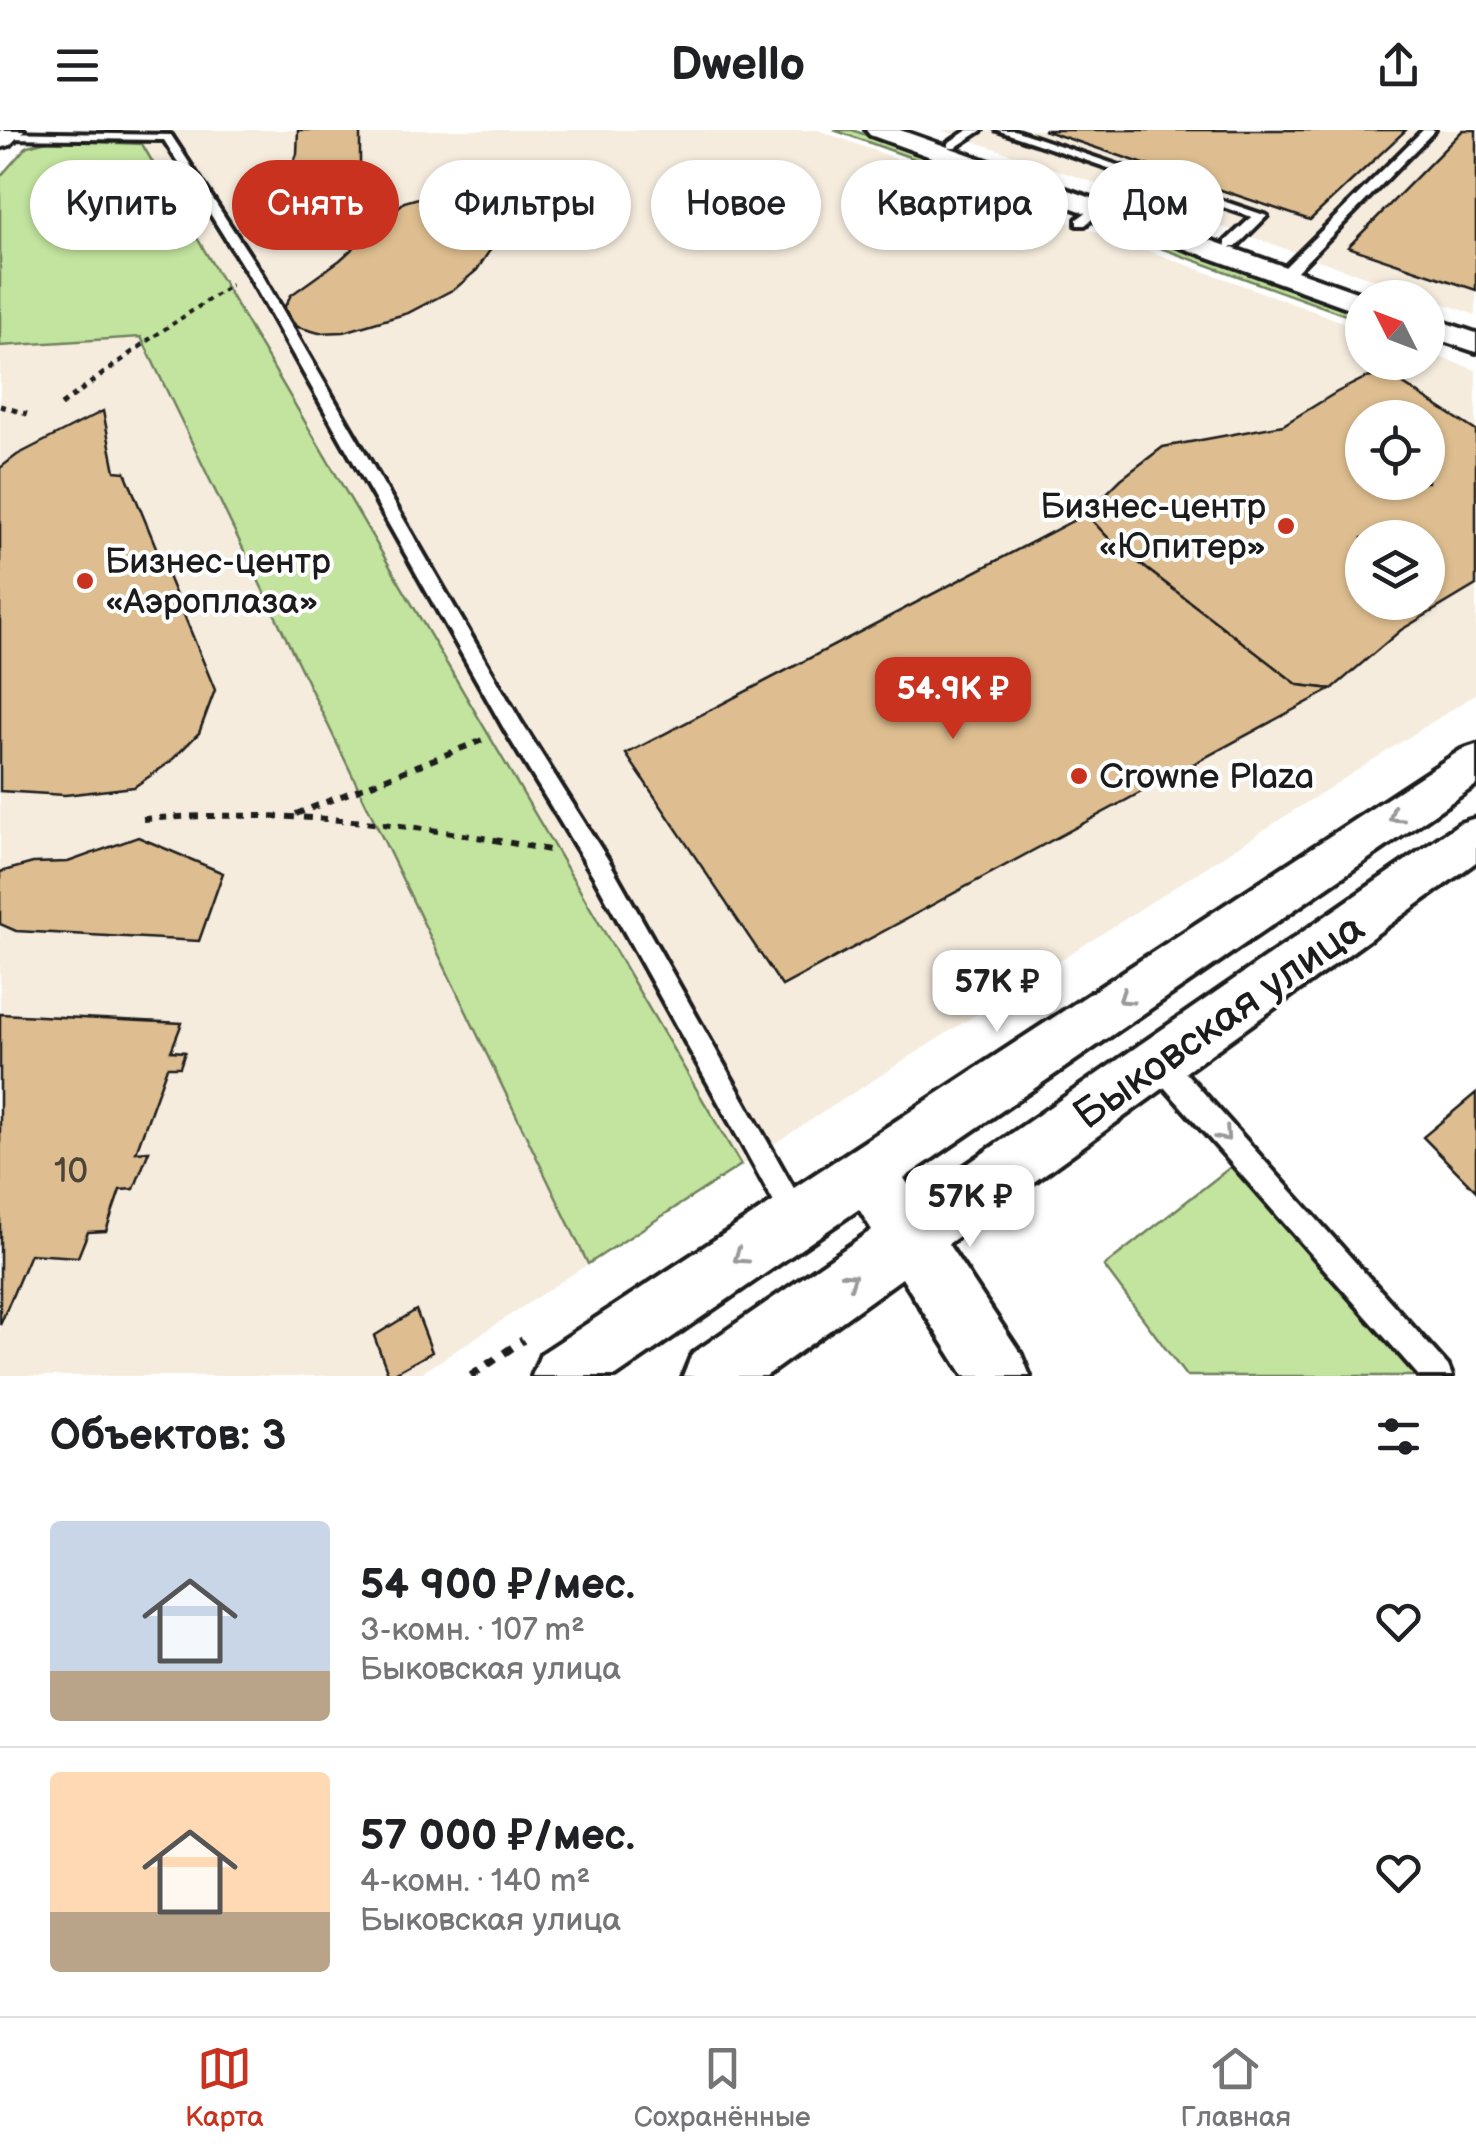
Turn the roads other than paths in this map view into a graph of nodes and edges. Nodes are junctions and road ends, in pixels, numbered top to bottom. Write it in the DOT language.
graph roads {
  1 [pos="878,130"];
  2 [pos="908,130"];
  3 [pos="976,130"];
  4 [pos="1003,130"];
  5 [pos="1428,130"];
  6 [pos="3,135"];
  7 [pos="952,146"];
  8 [pos="1232,244"];
  9 [pos="1289,270"];
  10 [pos="1345,287"];
  11 [pos="1345,295"];
  12 [pos="1445,319"];
  13 [pos="1476,330"];
  14 [pos="1445,332"];
  15 [pos="1476,343"];
  16 [pos="1476,762"];
  17 [pos="1476,836"];
  18 [pos="1159,1062"];
  19 [pos="867,1172"];
  20 [pos="797,1218"];
  21 [pos="909,1237"];
  22 [pos="563,1376"];
  23 [pos="714,1376"];
  24 [pos="999,1376"];
  25 [pos="1438,1376"];
  1 -- 9 [label="street"];
  2 -- 7 [label="street"];
  3 -- 7 [label="lane"];
  4 -- 8 [label="lane"];
  5 -- 9 [label="lane"];
  6 -- 20 [label="lane"];
  7 -- 8 [label="street"];
  8 -- 9 [label="street"];
  9 -- 10 [label="street"];
  9 -- 11 [label="street"];
  12 -- 13 [label="street"];
  14 -- 15 [label="street"];
  16 -- 19 [label="street, Быковская улица, one-way"];
  17 -- 18 [label="street, Быковская улица"];
  18 -- 21 [label="street, Быковская улица"];
  18 -- 25 [label="lane, one-way"];
  19 -- 20 [label="street, Быковская улица"];
  19 -- 21 [label="street"];
  20 -- 22 [label="street, Быковская улица, one-way"];
  23 -- 21 [label="street, Быковская улица, one-way"];
  21 -- 24 [label="street"];
}
